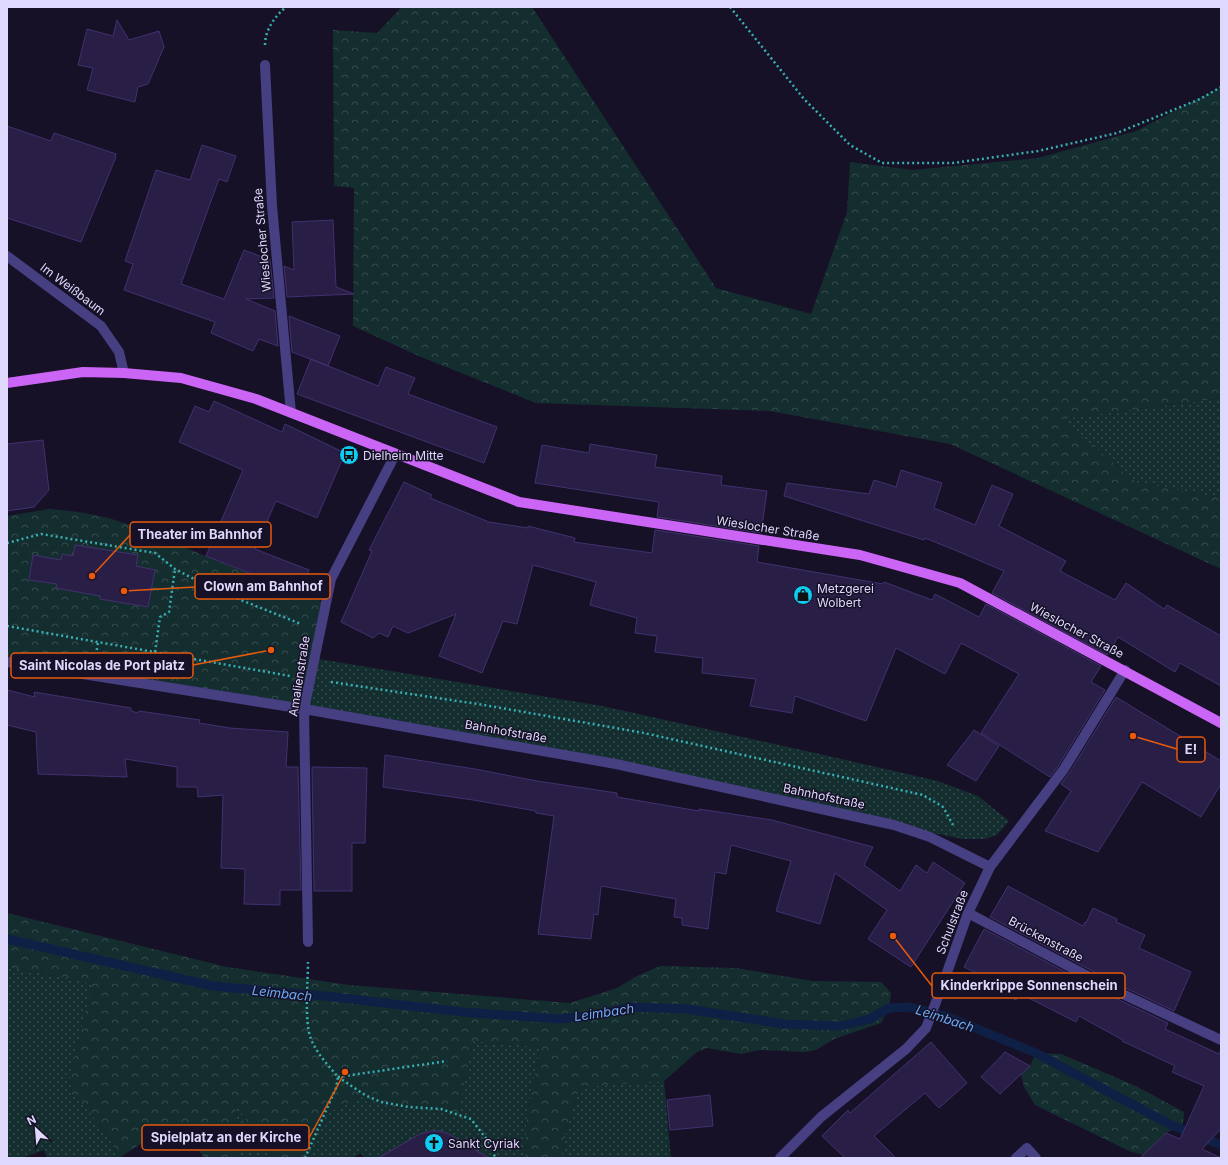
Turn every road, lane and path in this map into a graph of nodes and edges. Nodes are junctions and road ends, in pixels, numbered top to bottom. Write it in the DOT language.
graph roads {
  1 [pos="286,7"];
  2 [pos="730,7"];
  3 [pos="265,65"];
  4 [pos="1221,87"];
  5 [pos="7,256"];
  6 [pos="124,373"];
  7 [pos="7,383"];
  8 [pos="291,413"];
  9 [pos="395,455"];
  10 [pos="7,543"];
  11 [pos="175,569"];
  12 [pos="7,626"];
  13 [pos="320,631"];
  14 [pos="155,652"];
  15 [pos="7,662"];
  16 [pos="1125,670"];
  17 [pos="310,679"];
  18 [pos="304,709"];
  19 [pos="1221,723"];
  20 [pos="956,849"];
  21 [pos="990,867"];
  22 [pos="968,913"];
  23 [pos="308,942"];
  24 [pos="1221,1040"];
  25 [pos="447,1061"];
  26 [pos="338,1077"];
  27 [pos="305,1158"];
  28 [pos="495,1158"];
  29 [pos="780,1158"];
  30 [pos="1016,1158"];
  31 [pos="1036,1158"];
  1 -- 3 [label="path"];
  2 -- 4 [label="path"];
  3 -- 8 [label="street, Wieslocher Straße"];
  5 -- 6 [label="street, Im Weißbaum"];
  6 -- 7 [label="main road, Wieslocher Straße"];
  6 -- 8 [label="main road, Wieslocher Straße"];
  8 -- 9 [label="main road, Wieslocher Straße"];
  9 -- 13 [label="street, Amalienstraße"];
  9 -- 16 [label="main road, Wieslocher Straße"];
  10 -- 11 [label="path"];
  11 -- 13 [label="path"];
  11 -- 14 [label="path"];
  12 -- 14 [label="path"];
  13 -- 17 [label="street, Amalienstraße"];
  14 -- 17 [label="path"];
  15 -- 18 [label="street, Bahnhofstraße"];
  16 -- 19 [label="main road, Wieslocher Straße"];
  16 -- 21 [label="street, Schulstraße"];
  17 -- 18 [label="street, Amalienstraße"];
  17 -- 20 [label="path"];
  18 -- 20 [label="street, Bahnhofstraße"];
  18 -- 23 [label="street, Amalienstraße"];
  20 -- 21 [label="street, Bahnhofstraße"];
  21 -- 22 [label="street, Schulstraße"];
  22 -- 24 [label="street, Brückenstraße"];
  22 -- 29 [label="street, Schulstraße"];
  23 -- 26 [label="path"];
  25 -- 26 [label="path"];
  26 -- 27 [label="path"];
  26 -- 28 [label="path"];
  30 -- 31 [label="street"];
}
